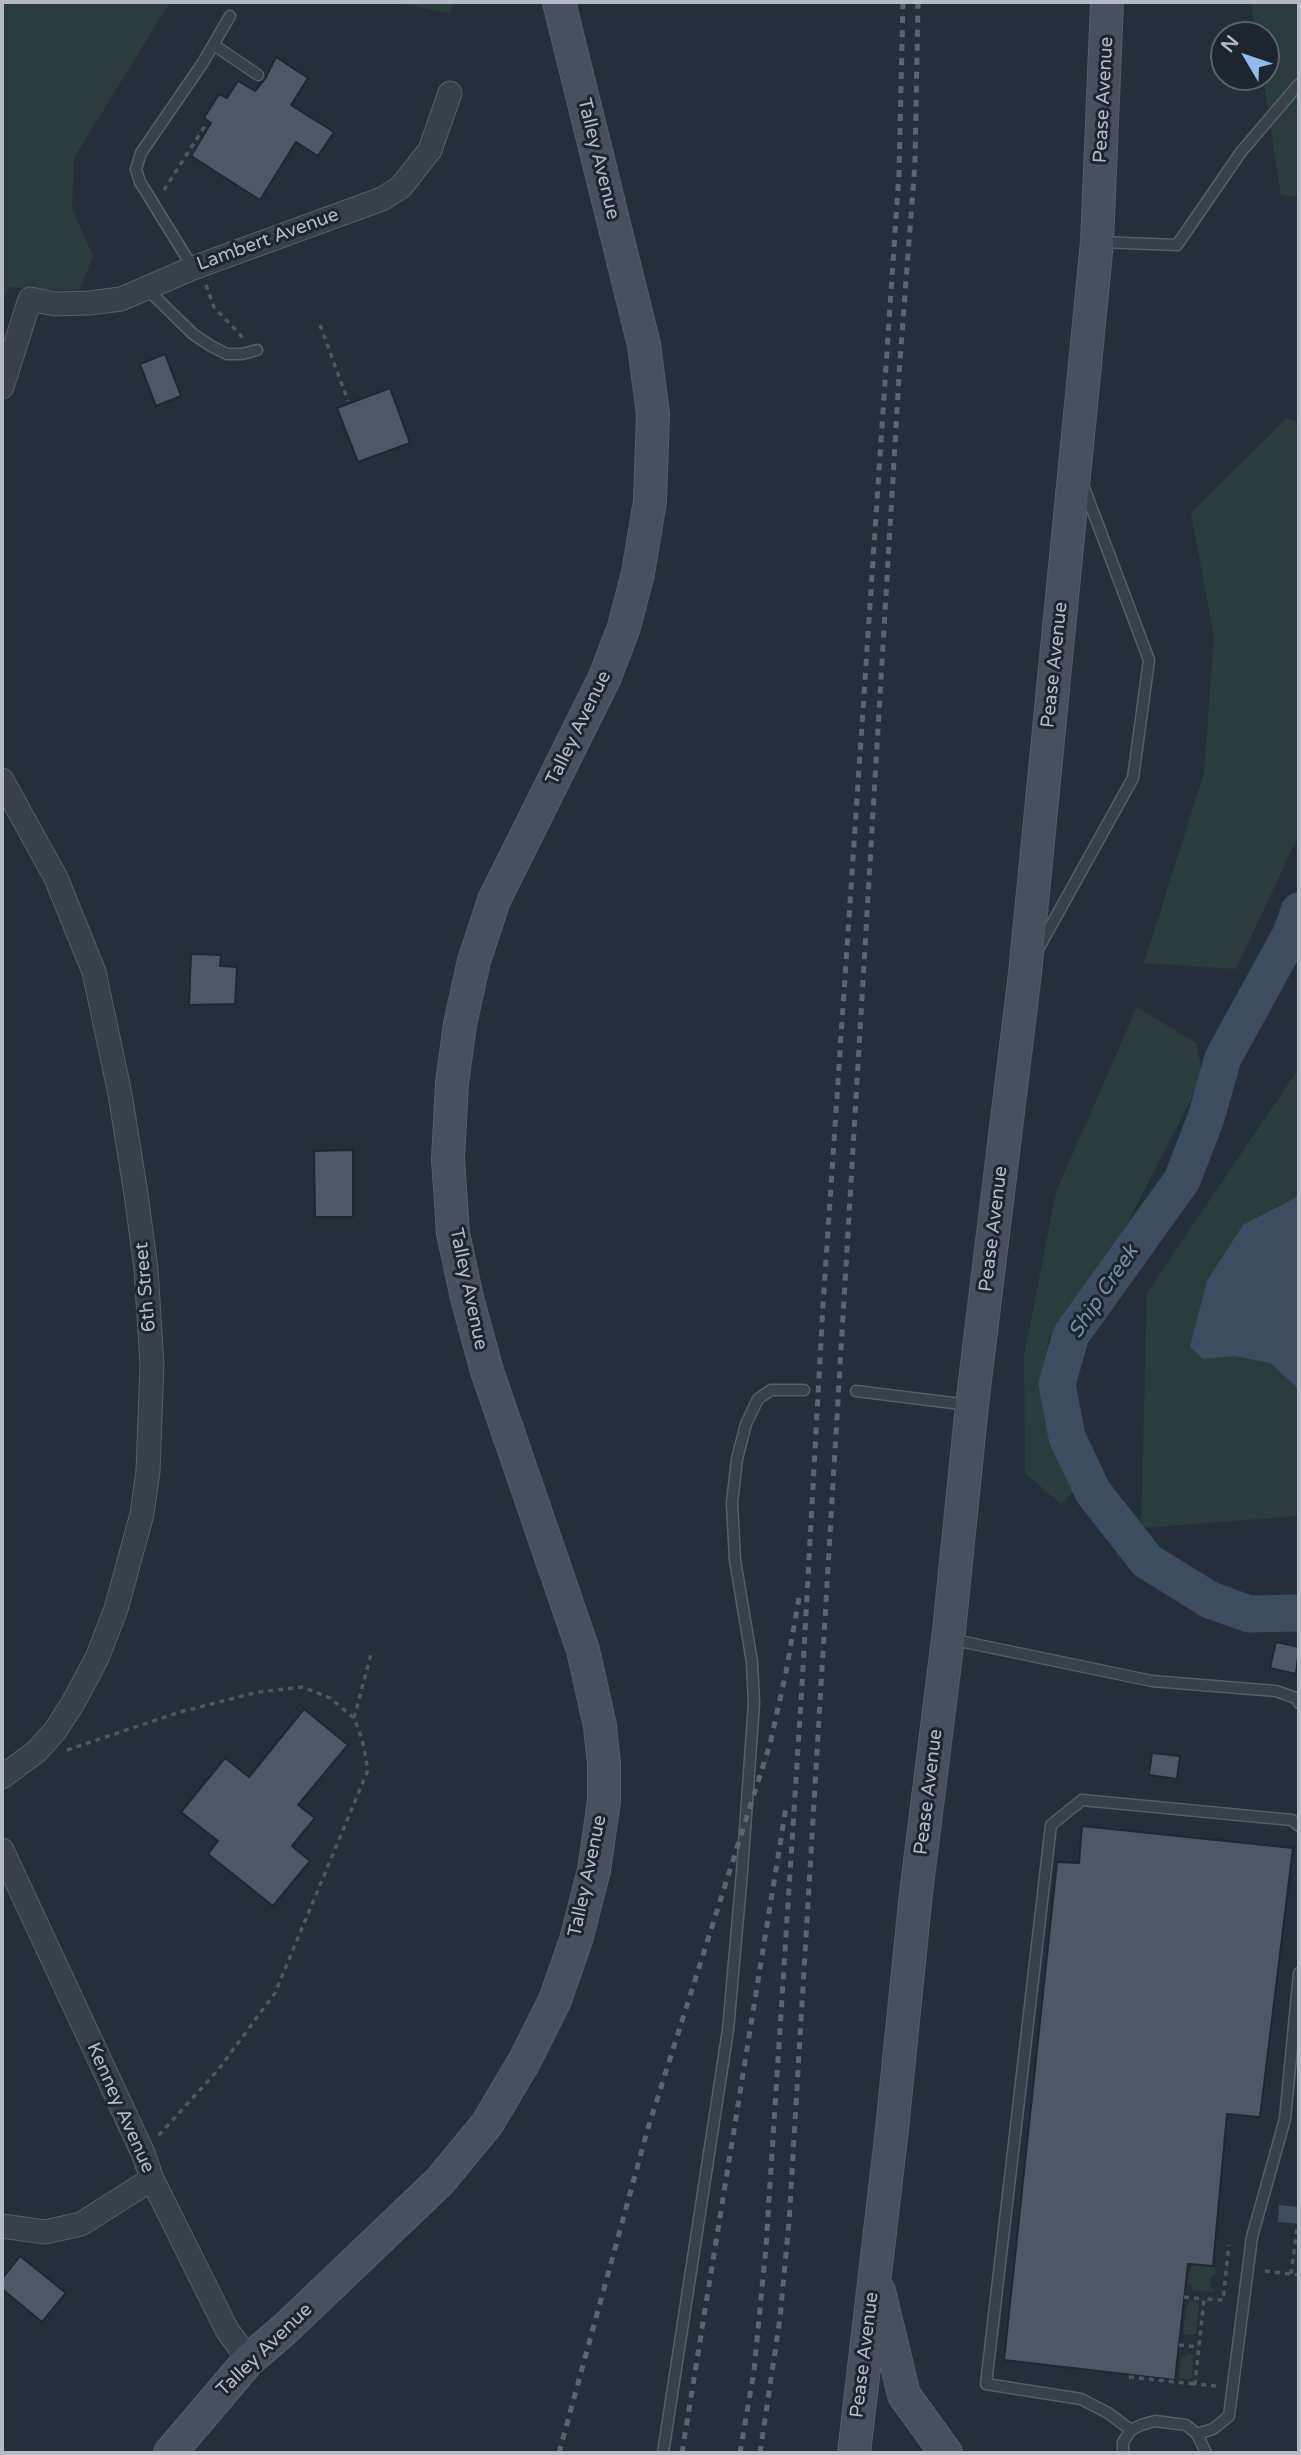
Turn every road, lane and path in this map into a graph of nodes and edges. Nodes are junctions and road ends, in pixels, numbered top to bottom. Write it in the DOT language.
graph roads {
  1 [pos="559,2"];
  2 [pos="1107,2"];
  3 [pos="230,16"];
  4 [pos="214,45"];
  5 [pos="258,75"];
  6 [pos="1299,84"];
  7 [pos="450,93"];
  8 [pos="205,126"];
  9 [pos="151,200"];
  10 [pos="1097,242"];
  11 [pos="198,273"];
  12 [pos="147,289"];
  13 [pos="320,325"];
  14 [pos="253,351"];
  15 [pos="2,387"];
  16 [pos="348,401"];
  17 [pos="1075,464"];
  18 [pos="2,780"];
  19 [pos="1024,973"];
  20 [pos="804,1390"];
  21 [pos="856,1391"];
  22 [pos="972,1405"];
  23 [pos="948,1639"];
  24 [pos="371,1654"];
  25 [pos="1299,1703"];
  26 [pos="354,1718"];
  27 [pos="37,1751"];
  28 [pos="2,1777"];
  29 [pos="1299,1826"];
  30 [pos="2,1850"];
  31 [pos="1299,1973"];
  32 [pos="1297,2012"];
  33 [pos="143,2153"];
  34 [pos="152,2179"];
  35 [pos="2,2226"];
  36 [pos="1299,2229"];
  37 [pos="1229,2245"];
  38 [pos="1265,2271"];
  39 [pos="1291,2274"];
  40 [pos="1299,2275"];
  41 [pos="875,2276"];
  42 [pos="1184,2297"];
  43 [pos="1204,2299"];
  44 [pos="1179,2345"];
  45 [pos="1199,2347"];
  46 [pos="248,2360"];
  47 [pos="1129,2377"];
  48 [pos="1195,2384"];
  49 [pos="1216,2386"];
  50 [pos="1132,2430"];
  51 [pos="1197,2434"];
  52 [pos="170,2453"];
  53 [pos="663,2453"];
  54 [pos="853,2453"];
  55 [pos="946,2453"];
  56 [pos="1123,2453"];
  57 [pos="1206,2453"];
  1 -- 46 [label="street, Talley Avenue"];
  2 -- 10 [label="street, Pease Avenue"];
  3 -- 4 [label="lane"];
  4 -- 5 [label="lane"];
  4 -- 9 [label="lane"];
  6 -- 10 [label="lane"];
  7 -- 11 [label="street, Lambert Avenue"];
  8 -- 9 [label="path"];
  9 -- 11 [label="lane"];
  10 -- 17 [label="street, Pease Avenue"];
  11 -- 12 [label="street, Lambert Avenue"];
  11 -- 14 [label="path"];
  12 -- 14 [label="lane"];
  12 -- 15 [label="street, Lambert Avenue"];
  13 -- 16 [label="path"];
  17 -- 19 [label="street, Pease Avenue"];
  17 -- 19 [label="lane"];
  18 -- 27 [label="street, 6th Street"];
  19 -- 22 [label="street, Pease Avenue"];
  20 -- 53 [label="lane"];
  21 -- 22 [label="lane"];
  22 -- 23 [label="street, Pease Avenue"];
  23 -- 25 [label="lane"];
  23 -- 41 [label="street, Pease Avenue"];
  24 -- 26 [label="path"];
  26 -- 27 [label="path"];
  26 -- 33 [label="path"];
  27 -- 28 [label="street, 6th Street"];
  29 -- 50 [label="lane"];
  30 -- 33 [label="street, Kenney Avenue"];
  31 -- 32 [label="lane"];
  32 -- 51 [label="lane"];
  33 -- 34 [label="street, Kenney Avenue"];
  34 -- 35 [label="street"];
  34 -- 46 [label="street, Kenney Avenue"];
  36 -- 39 [label="path"];
  37 -- 43 [label="path"];
  38 -- 39 [label="path"];
  39 -- 40 [label="path"];
  41 -- 54 [label="street, Pease Avenue"];
  41 -- 55 [label="street"];
  42 -- 43 [label="path"];
  43 -- 45 [label="path"];
  44 -- 45 [label="path"];
  45 -- 48 [label="path"];
  46 -- 52 [label="street, Talley Avenue"];
  47 -- 48 [label="path"];
  48 -- 49 [label="path"];
  50 -- 51 [label="lane"];
  50 -- 56 [label="lane"];
  51 -- 57 [label="lane"];
}
